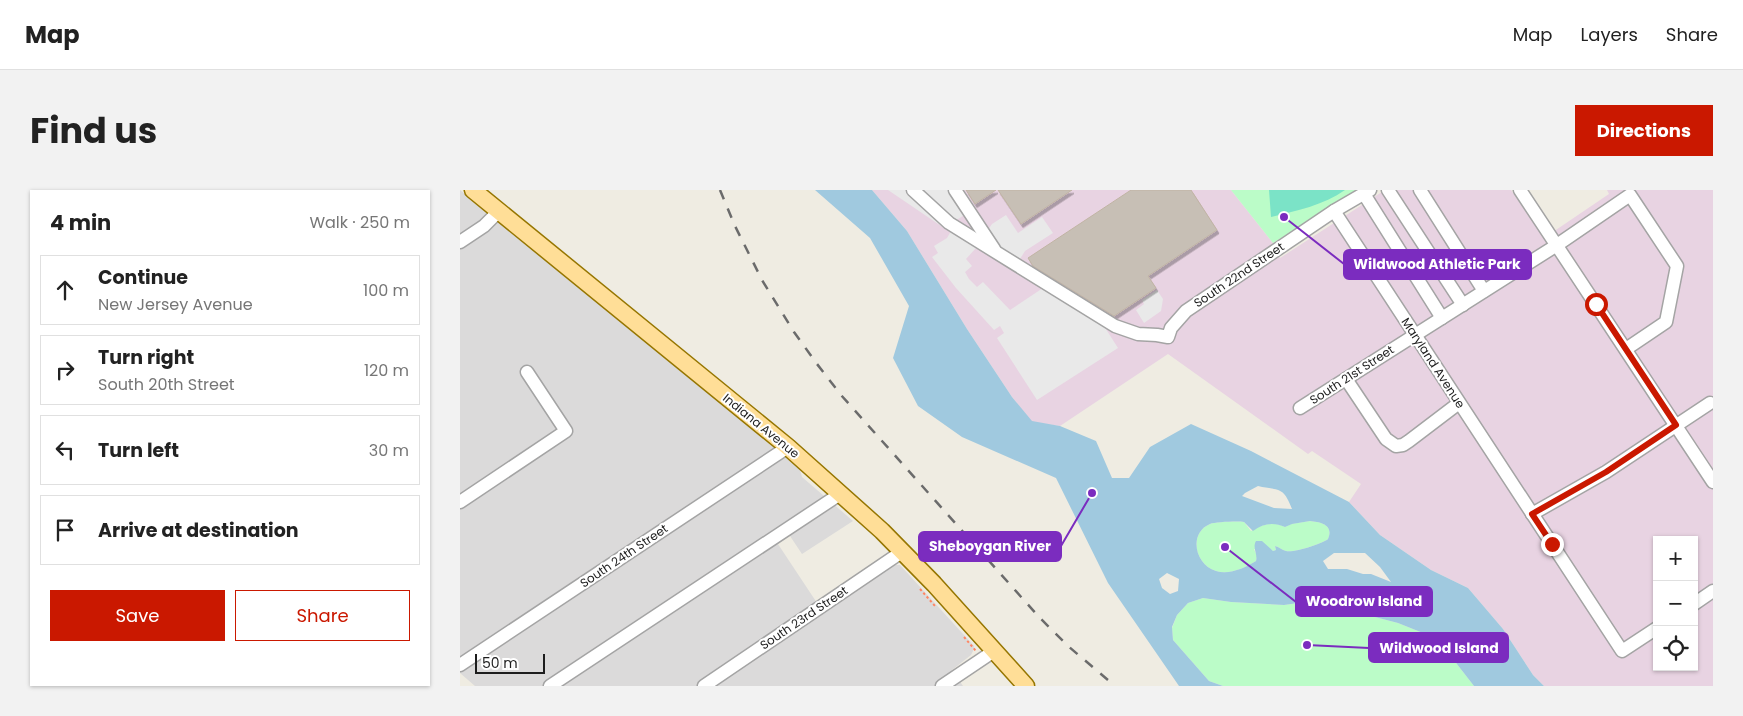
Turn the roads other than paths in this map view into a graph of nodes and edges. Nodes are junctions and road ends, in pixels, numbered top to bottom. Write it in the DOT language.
graph roads {
  1 [pos="473,190"];
  2 [pos="913,190"];
  3 [pos="955,190"];
  4 [pos="1388,190"];
  5 [pos="1420,190"];
  6 [pos="1520,190"];
  7 [pos="1367,192"];
  8 [pos="499,211"];
  9 [pos="1334,211"];
  10 [pos="460,242"];
  11 [pos="1557,245"];
  12 [pos="997,253"];
  13 [pos="1484,291"];
  14 [pos="1463,305"];
  15 [pos="1442,318"];
  16 [pos="1414,334"];
  17 [pos="1626,349"];
  18 [pos="527,372"];
  19 [pos="1346,379"];
  20 [pos="1459,403"];
  21 [pos="1710,403"];
  22 [pos="1300,408"];
  23 [pos="1676,425"];
  24 [pos="788,447"];
  25 [pos="1713,482"];
  26 [pos="840,494"];
  27 [pos="460,502"];
  28 [pos="1532,514"];
  29 [pos="903,551"];
  30 [pos="1713,591"];
  31 [pos="1698,601"];
  32 [pos="1653,631"];
  33 [pos="989,655"];
  34 [pos="460,665"];
  35 [pos="550,686"];
  36 [pos="704,686"];
  37 [pos="942,686"];
  38 [pos="1026,686"];
  1 -- 8 [label="main road, Indiana Avenue"];
  2 -- 12 [label="street"];
  3 -- 12 [label="street"];
  4 -- 14 [label="street"];
  5 -- 13 [label="street"];
  6 -- 11 [label="street"];
  7 -- 9 [label="street, South 22nd Street"];
  7 -- 15 [label="street"];
  8 -- 10 [label="street"];
  8 -- 24 [label="main road, Indiana Avenue"];
  9 -- 12 [label="street, South 22nd Street"];
  9 -- 16 [label="street, Maryland Avenue"];
  11 -- 13 [label="street, South 21st Street"];
  11 -- 17 [label="street"];
  11 -- 17 [label="street, South 21st Street"];
  13 -- 14 [label="street, South 21st Street"];
  14 -- 15 [label="street, South 21st Street"];
  15 -- 16 [label="street, South 21st Street"];
  16 -- 19 [label="street, South 21st Street"];
  16 -- 20 [label="street, Maryland Avenue"];
  17 -- 23 [label="street"];
  18 -- 27 [label="street"];
  19 -- 20 [label="street"];
  19 -- 22 [label="street, South 21st Street"];
  20 -- 28 [label="street, Maryland Avenue"];
  21 -- 23 [label="street"];
  23 -- 25 [label="street"];
  23 -- 28 [label="street"];
  24 -- 26 [label="main road, Indiana Avenue"];
  24 -- 34 [label="street, South 24th Street"];
  26 -- 29 [label="main road, Indiana Avenue"];
  26 -- 35 [label="street"];
  28 -- 32 [label="street, Maryland Avenue"];
  29 -- 33 [label="main road, Indiana Avenue"];
  29 -- 36 [label="street, South 23rd Street"];
  30 -- 31 [label="street"];
  33 -- 37 [label="street"];
  33 -- 38 [label="main road, Indiana Avenue"];
}
